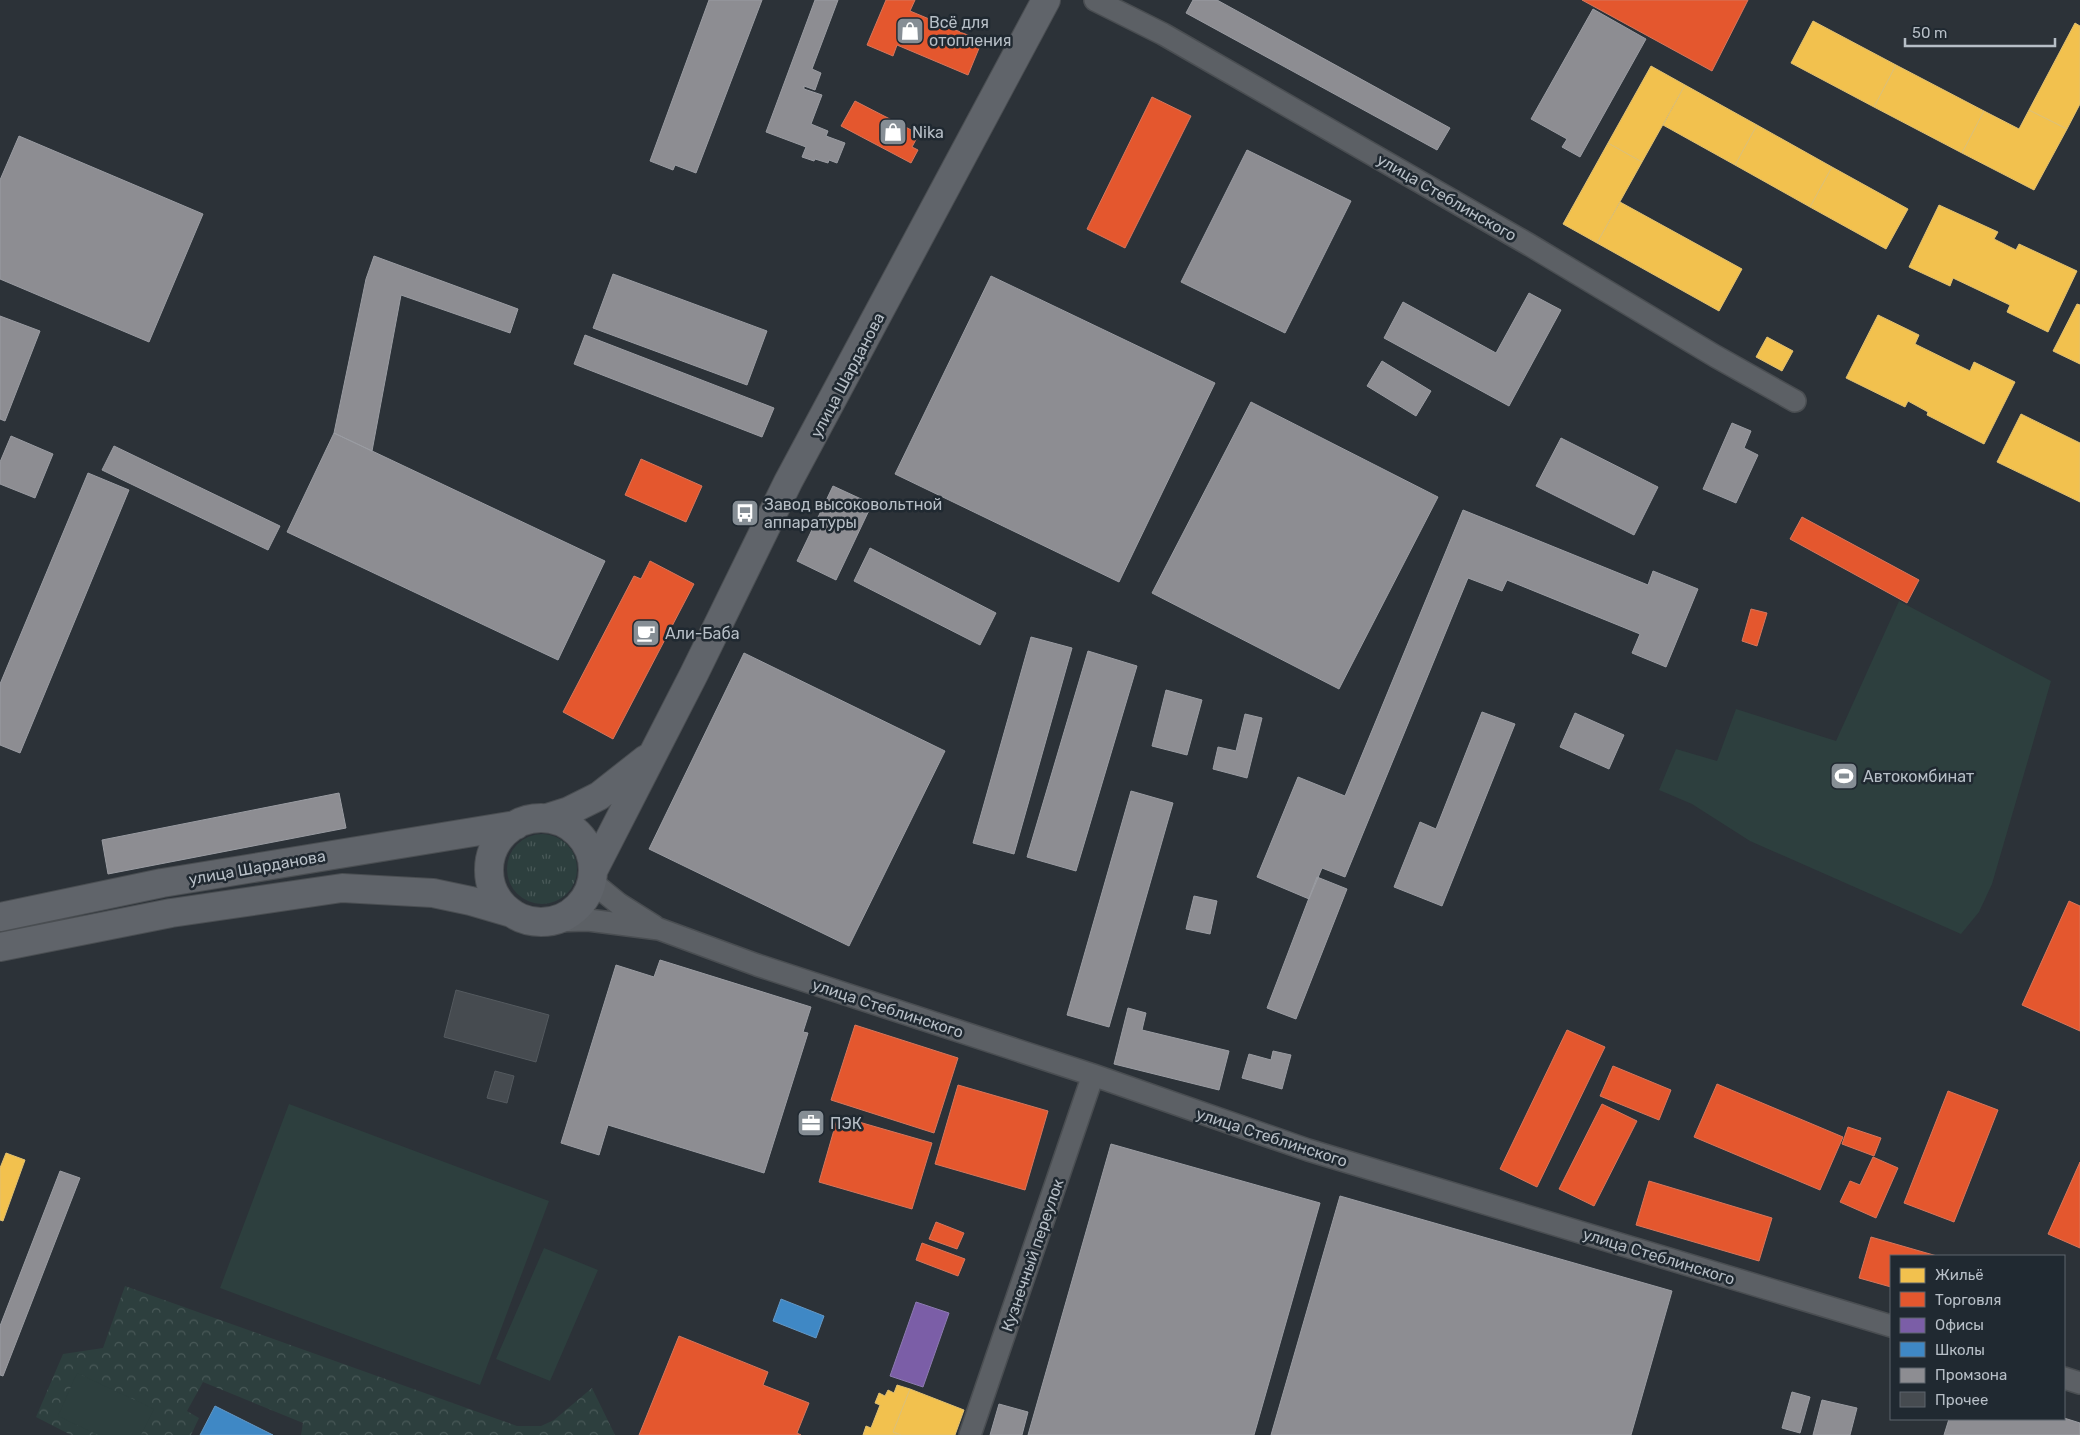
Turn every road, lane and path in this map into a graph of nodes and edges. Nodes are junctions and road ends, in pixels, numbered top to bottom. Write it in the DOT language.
graph roads {
  1 [pos="1046,0"];
  2 [pos="1095,0"];
  3 [pos="1795,401"];
  4 [pos="653,754"];
  5 [pos="548,818"];
  6 [pos="516,824"];
  7 [pos="592,877"];
  8 [pos="512,913"];
  9 [pos="0,917"];
  10 [pos="550,921"];
  11 [pos="659,928"];
  12 [pos="0,947"];
  13 [pos="1093,1075"];
  14 [pos="1890,1326"];
  15 [pos="2065,1378"];
  16 [pos="2080,1383"];
  17 [pos="970,1435"];
  1 -- 4 [label="main road, улица Шарданова"];
  2 -- 3 [label="street, улица Стеблинского"];
  4 -- 5 [label="main road"];
  4 -- 7 [label="main road, улица Шарданова"];
  5 -- 6 [label="main road"];
  5 -- 7 [label="main road"];
  6 -- 8 [label="main road"];
  6 -- 9 [label="main road, улица Шарданова"];
  7 -- 10 [label="main road"];
  7 -- 11 [label="street"];
  8 -- 10 [label="main road"];
  8 -- 12 [label="main road, улица Шарданова"];
  10 -- 11 [label="street"];
  11 -- 13 [label="street, улица Стеблинского"];
  13 -- 14 [label="street, улица Стеблинского"];
  13 -- 17 [label="street, Кузнечный переулок"];
  15 -- 16 [label="street"];
}
